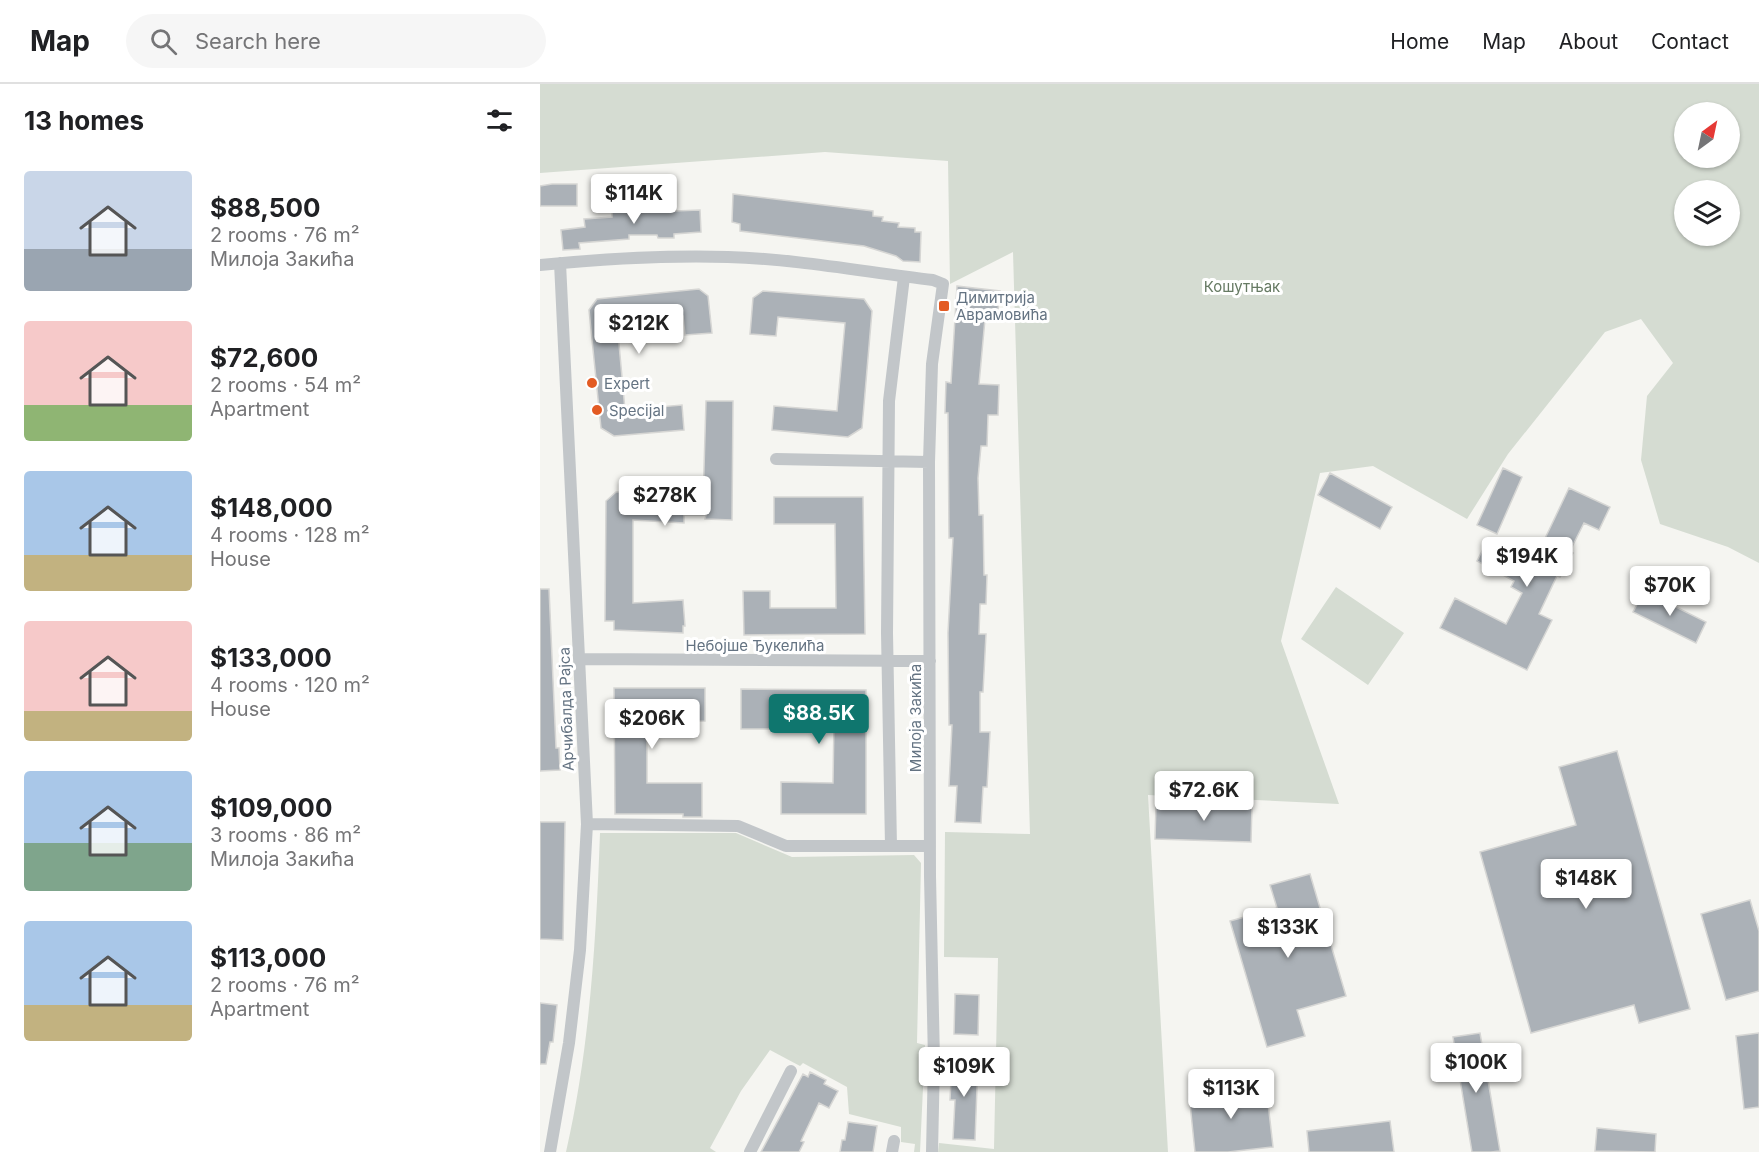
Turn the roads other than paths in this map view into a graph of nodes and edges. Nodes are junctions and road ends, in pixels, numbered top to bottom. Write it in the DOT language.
graph roads {
  1 [pos="560,263"];
  2 [pos="540,265"];
  3 [pos="904,276"];
  4 [pos="776,459"];
  5 [pos="889,461"];
  6 [pos="929,462"];
  7 [pos="580,659"];
  8 [pos="888,660"];
  9 [pos="930,661"];
  10 [pos="587,824"];
  11 [pos="891,846"];
  12 [pos="930,846"];
  13 [pos="790,1071"];
  14 [pos="550,1152"];
  15 [pos="750,1152"];
  16 [pos="932,1152"];
  1 -- 2 [label="street"];
  1 -- 3 [label="street"];
  1 -- 7 [label="street, Арчибалда Рајса"];
  3 -- 5 [label="street, Милоја Закића"];
  3 -- 6 [label="street, Милоја Закића"];
  4 -- 5 [label="street"];
  5 -- 6 [label="street"];
  5 -- 8 [label="street, Милоја Закића"];
  6 -- 9 [label="street, Милоја Закића"];
  7 -- 8 [label="street, Небојше Ђукелића"];
  7 -- 10 [label="street, Арчибалда Рајса"];
  8 -- 9 [label="street, Небојше Ђукелића"];
  8 -- 11 [label="street, Милоја Закића"];
  9 -- 12 [label="street, Милоја Закића"];
  10 -- 11 [label="street"];
  10 -- 14 [label="street, Арчибалда Рајса"];
  11 -- 12 [label="street"];
  12 -- 16 [label="street, Милоја Закића"];
  13 -- 15 [label="street"];
}
